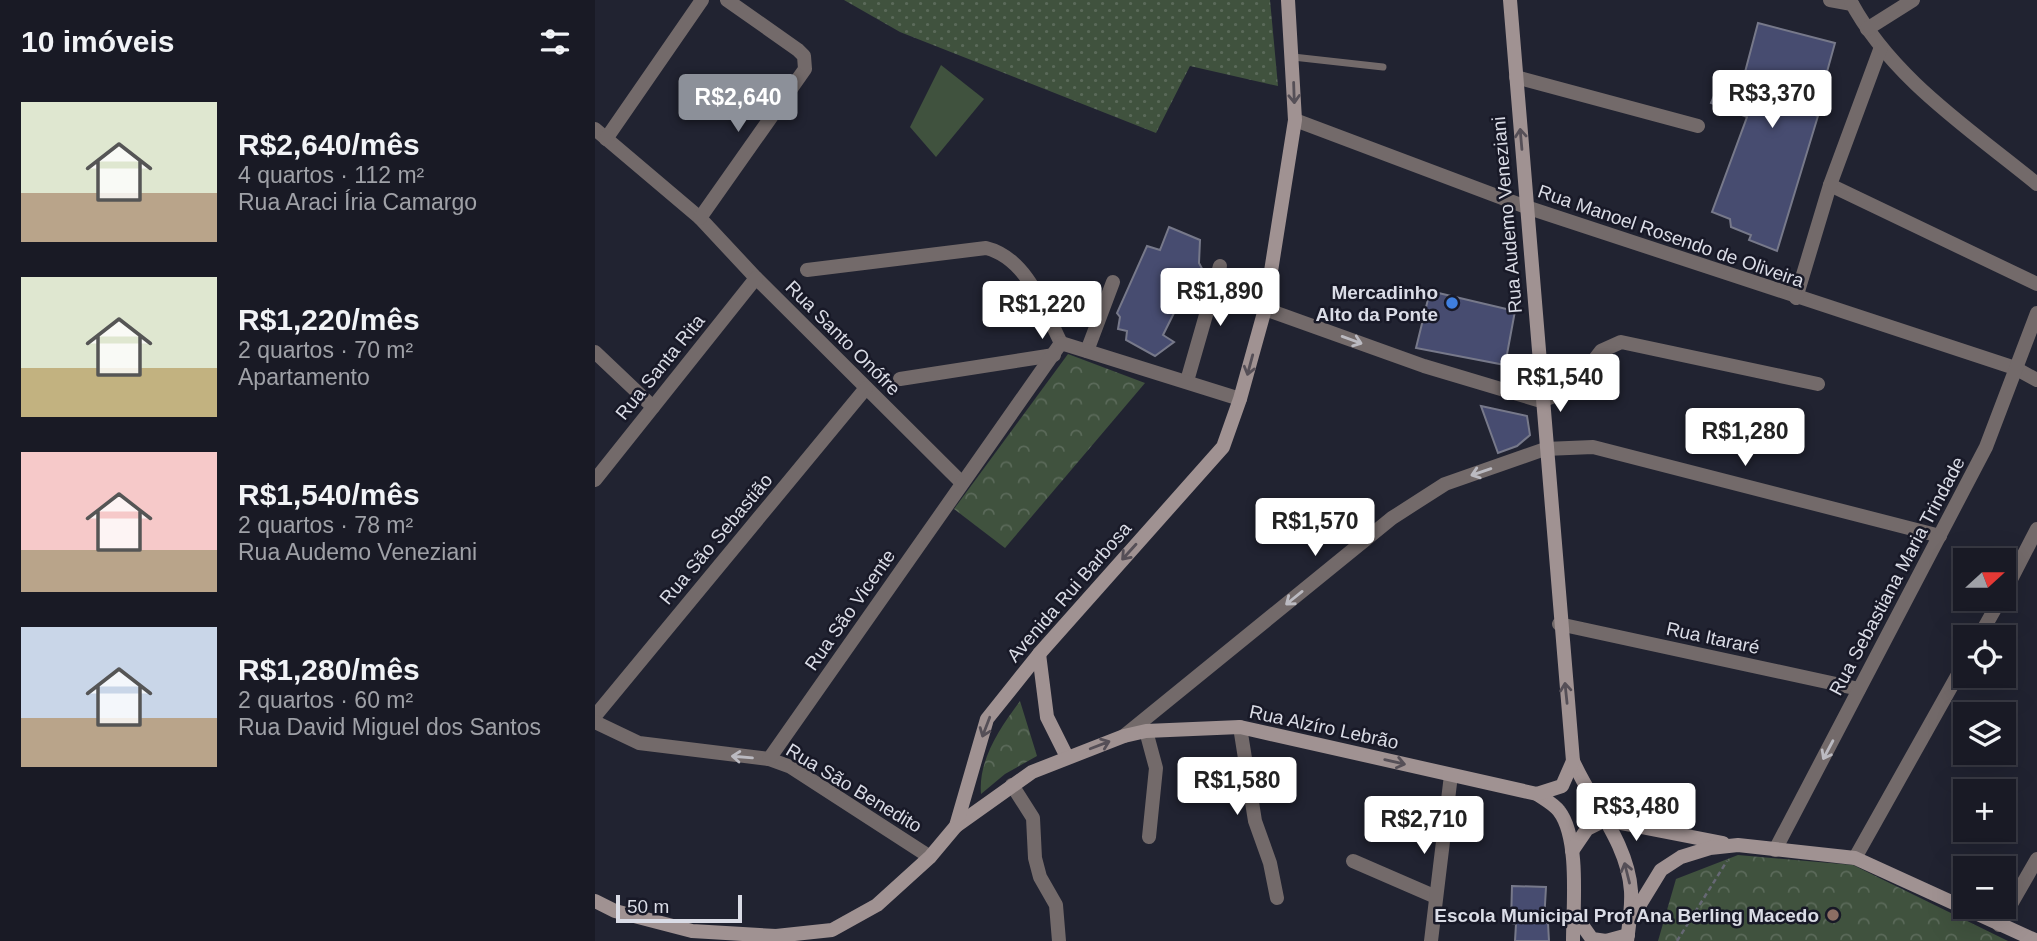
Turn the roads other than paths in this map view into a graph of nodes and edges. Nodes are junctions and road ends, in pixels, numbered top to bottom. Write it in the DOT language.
graph roads {
  1 [pos="702,0"];
  2 [pos="727,0"];
  3 [pos="1288,0"];
  4 [pos="1510,0"];
  5 [pos="1830,0"];
  6 [pos="1913,0"];
  7 [pos="1851,2"];
  8 [pos="1867,29"];
  9 [pos="1881,47"];
  10 [pos="1293,57"];
  11 [pos="1383,67"];
  12 [pos="1516,77"];
  13 [pos="1295,120"];
  14 [pos="1698,126"];
  15 [pos="601,134"];
  16 [pos="2037,184"];
  17 [pos="1830,185"];
  18 [pos="1526,207"];
  19 [pos="700,218"];
  20 [pos="1220,266"];
  21 [pos="807,270"];
  22 [pos="756,278"];
  23 [pos="1113,282"];
  24 [pos="2037,284"];
  25 [pos="1796,298"];
  26 [pos="1265,309"];
  27 [pos="2037,313"];
  28 [pos="1057,349"];
  29 [pos="1087,351"];
  30 [pos="595,352"];
  31 [pos="2015,368"];
  32 [pos="900,379"];
  33 [pos="2037,380"];
  34 [pos="1187,381"];
  35 [pos="1818,384"];
  36 [pos="866,388"];
  37 [pos="1240,399"];
  38 [pos="1541,401"];
  39 [pos="653,407"];
  40 [pos="1545,449"];
  41 [pos="595,480"];
  42 [pos="962,483"];
  43 [pos="2037,529"];
  44 [pos="1940,536"];
  45 [pos="2016,570"];
  46 [pos="1559,624"];
  47 [pos="1039,654"];
  48 [pos="1953,683"];
  49 [pos="1859,689"];
  50 [pos="595,716"];
  51 [pos="595,722"];
  52 [pos="1240,727"];
  53 [pos="1146,731"];
  54 [pos="1124,736"];
  55 [pos="1067,757"];
  56 [pos="769,759"];
  57 [pos="1573,761"];
  58 [pos="1451,775"];
  59 [pos="1012,785"];
  60 [pos="1538,794"];
  61 [pos="1605,820"];
  62 [pos="956,826"];
  63 [pos="1149,836"];
  64 [pos="1738,845"];
  65 [pos="1775,850"];
  66 [pos="1572,851"];
  67 [pos="930,857"];
  68 [pos="1855,858"];
  69 [pos="2037,859"];
  70 [pos="1353,861"];
  71 [pos="1436,897"];
  72 [pos="1277,898"];
  73 [pos="595,901"];
  74 [pos="1573,911"];
  75 [pos="1999,925"];
  76 [pos="1628,932"];
  77 [pos="1059,941"];
  78 [pos="1431,941"];
  79 [pos="1573,941"];
  80 [pos="2036,941"];
  1 -- 15 [label="street"];
  2 -- 19 [label="street"];
  3 -- 10 [label="main road, Avenida Rui Barbosa"];
  4 -- 12 [label="main road, Rua Audemo Veneziani"];
  5 -- 7 [label="street"];
  6 -- 8 [label="street"];
  7 -- 8 [label="street"];
  8 -- 9 [label="street"];
  9 -- 16 [label="street"];
  9 -- 17 [label="street"];
  10 -- 11 [label="lane"];
  10 -- 13 [label="main road, Avenida Rui Barbosa, one-way"];
  12 -- 14 [label="street"];
  18 -- 12 [label="main road, Rua Audemo Veneziani, one-way"];
  13 -- 18 [label="street, Rua Manoel Rosendo de Oliveira"];
  13 -- 26 [label="main road, Avenida Rui Barbosa"];
  15 -- 19 [label="street, Rua Santo Onófre"];
  17 -- 24 [label="street"];
  17 -- 25 [label="street"];
  18 -- 25 [label="street, Rua Manoel Rosendo de Oliveira"];
  18 -- 38 [label="main road, Rua Audemo Veneziani"];
  19 -- 22 [label="street, Rua Santo Onófre"];
  20 -- 34 [label="street"];
  21 -- 28 [label="street"];
  22 -- 36 [label="street, Rua Santo Onófre"];
  22 -- 39 [label="street, Rua Santa Rita"];
  23 -- 29 [label="street"];
  25 -- 31 [label="street, Rua Manoel Rosendo de Oliveira"];
  26 -- 37 [label="main road, Avenida Rui Barbosa, one-way"];
  26 -- 38 [label="street, one-way"];
  27 -- 31 [label="street, Rua Sebastiana Maria Trindade"];
  28 -- 29 [label="street"];
  28 -- 32 [label="street"];
  28 -- 42 [label="street, Rua São Vicente"];
  29 -- 34 [label="street"];
  30 -- 39 [label="street"];
  31 -- 33 [label="street, Rua Manoel Rosendo de Oliveira"];
  31 -- 44 [label="street, Rua Sebastiana Maria Trindade"];
  34 -- 37 [label="street"];
  35 -- 38 [label="street"];
  36 -- 42 [label="street, Rua Santo Onófre"];
  36 -- 50 [label="street, Rua São Sebastião"];
  37 -- 47 [label="main road, Avenida Rui Barbosa, one-way"];
  38 -- 40 [label="main road, Rua Audemo Veneziani"];
  39 -- 41 [label="street, Rua Santa Rita"];
  40 -- 44 [label="street"];
  40 -- 46 [label="main road, Rua Audemo Veneziani"];
  40 -- 54 [label="street, one-way"];
  42 -- 56 [label="street, Rua São Vicente"];
  43 -- 45 [label="street"];
  44 -- 49 [label="street, Rua Sebastiana Maria Trindade"];
  46 -- 49 [label="street, Rua Itararé"];
  57 -- 46 [label="main road, Rua Audemo Veneziani, one-way"];
  47 -- 55 [label="main road"];
  47 -- 62 [label="main road, Avenida Rui Barbosa, one-way"];
  48 -- 68 [label="street"];
  49 -- 65 [label="street, Rua Sebastiana Maria Trindade, one-way"];
  56 -- 51 [label="street, Rua São Benedito, one-way"];
  52 -- 53 [label="main road, Rua Alzíro Lebrão"];
  52 -- 58 [label="main road, Rua Alzíro Lebrão, one-way"];
  52 -- 72 [label="street"];
  53 -- 54 [label="main road, Rua Alzíro Lebrão"];
  53 -- 63 [label="street"];
  55 -- 54 [label="main road, Rua Alzíro Lebrão, one-way"];
  55 -- 59 [label="main road, Rua Alzíro Lebrão"];
  56 -- 67 [label="street, Rua São Benedito"];
  57 -- 60 [label="main road"];
  57 -- 61 [label="main road, Rua Audemo Veneziani"];
  58 -- 60 [label="main road, Rua Alzíro Lebrão"];
  58 -- 71 [label="street"];
  59 -- 62 [label="main road, Rua Alzíro Lebrão"];
  59 -- 77 [label="street"];
  60 -- 66 [label="main road"];
  61 -- 64 [label="main road"];
  61 -- 66 [label="main road"];
  76 -- 61 [label="main road, Rua Audemo Veneziani, one-way"];
  62 -- 67 [label="main road, Avenida Rui Barbosa"];
  64 -- 65 [label="main road"];
  64 -- 76 [label="main road"];
  65 -- 68 [label="main road"];
  66 -- 74 [label="main road"];
  67 -- 73 [label="main road, Avenida Rui Barbosa"];
  68 -- 75 [label="main road"];
  69 -- 75 [label="street"];
  70 -- 71 [label="street"];
  71 -- 78 [label="street"];
  74 -- 76 [label="main road"];
  74 -- 79 [label="main road"];
  75 -- 80 [label="main road"];
}
